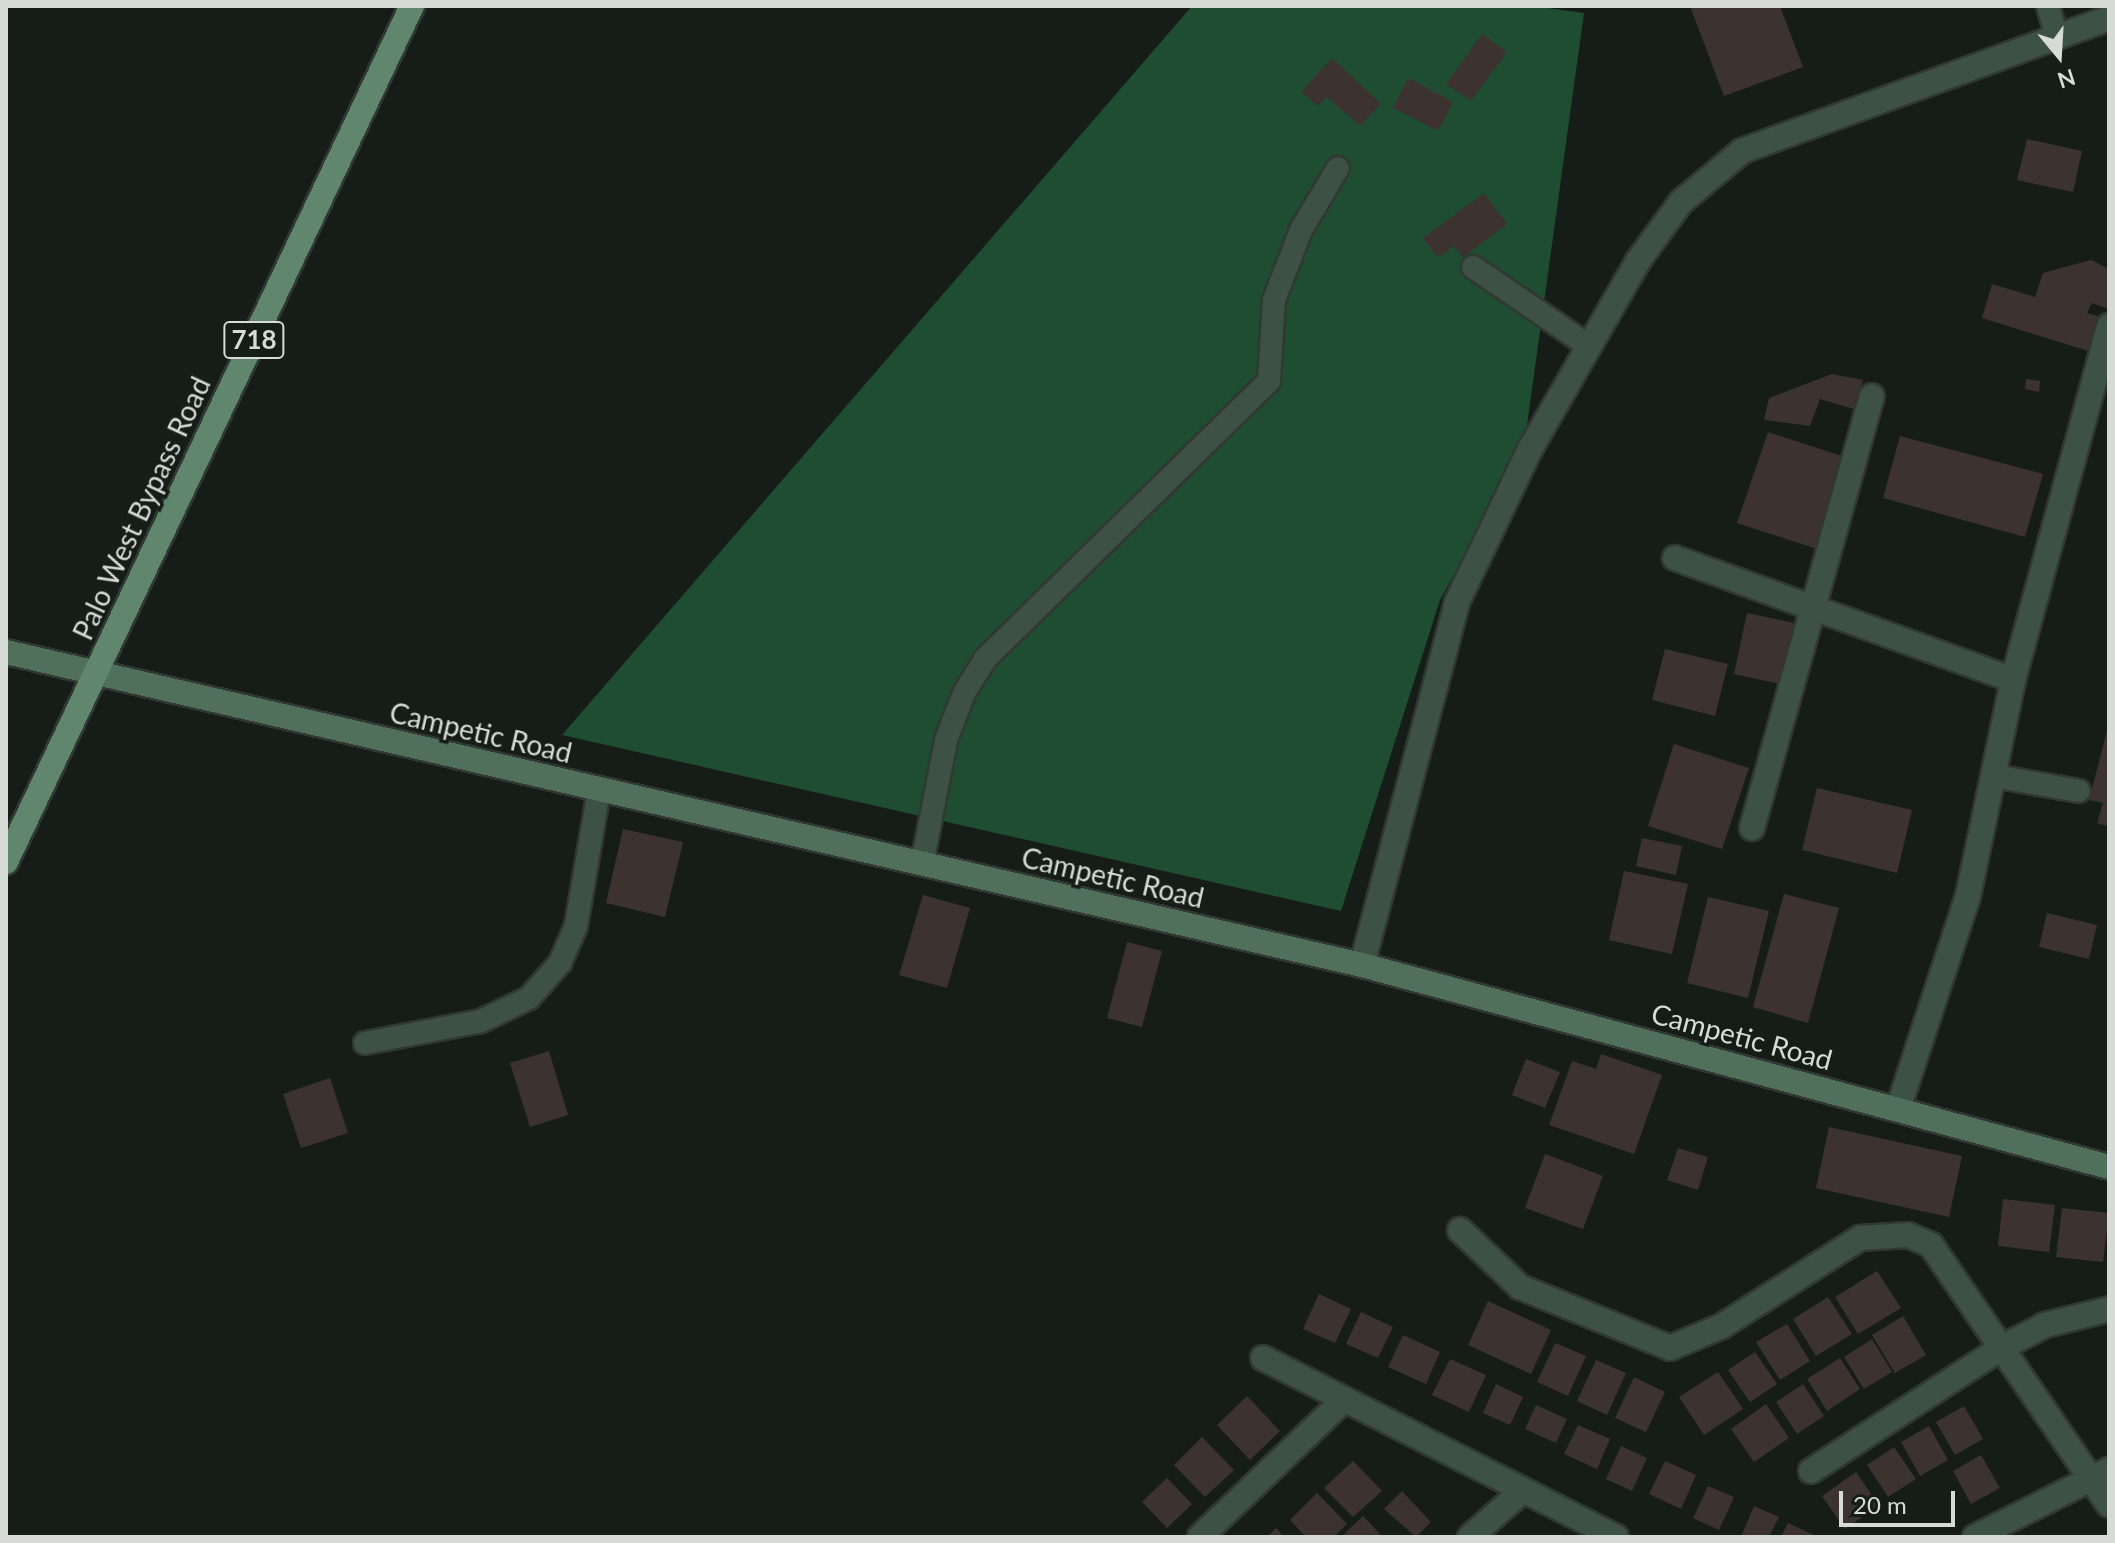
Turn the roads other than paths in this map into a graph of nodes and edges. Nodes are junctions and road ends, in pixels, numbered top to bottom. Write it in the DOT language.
graph roads {
  1 [pos="412,6"];
  2 [pos="2048,6"];
  3 [pos="2109,18"];
  4 [pos="2057,37"];
  5 [pos="1338,168"];
  6 [pos="1473,267"];
  7 [pos="2109,326"];
  8 [pos="1589,346"];
  9 [pos="2101,391"];
  10 [pos="1872,396"];
  11 [pos="1675,558"];
  12 [pos="1814,607"];
  13 [pos="6,652"];
  14 [pos="96,674"];
  15 [pos="2013,680"];
  16 [pos="1994,776"];
  17 [pos="599,790"];
  18 [pos="2079,791"];
  19 [pos="1752,828"];
  20 [pos="6,862"];
  21 [pos="922,864"];
  22 [pos="1362,965"];
  23 [pos="365,1043"];
  24 [pos="1898,1109"];
  25 [pos="2109,1167"];
  26 [pos="1460,1230"];
  27 [pos="2109,1309"];
  28 [pos="2001,1348"];
  29 [pos="1263,1358"];
  30 [pos="1343,1401"];
  31 [pos="1811,1471"];
  32 [pos="2099,1473"];
  33 [pos="1520,1493"];
  34 [pos="2109,1505"];
  35 [pos="1200,1537"];
  36 [pos="1470,1537"];
  37 [pos="1616,1537"];
  38 [pos="1975,1537"];
  1 -- 14 [label="main road, Palo West Bypass Road / 718"];
  2 -- 4 [label="lane"];
  3 -- 4 [label="street"];
  4 -- 8 [label="street"];
  5 -- 21 [label="lane"];
  6 -- 8 [label="lane"];
  7 -- 9 [label="street"];
  8 -- 22 [label="street"];
  9 -- 15 [label="street"];
  10 -- 12 [label="street"];
  11 -- 12 [label="street"];
  12 -- 15 [label="street"];
  12 -- 19 [label="street"];
  13 -- 14 [label="street, Campetic Road"];
  14 -- 17 [label="street, Campetic Road"];
  14 -- 20 [label="main road, Palo West Bypass Road / 718"];
  15 -- 16 [label="street"];
  16 -- 18 [label="lane"];
  16 -- 24 [label="street"];
  17 -- 21 [label="street, Campetic Road"];
  17 -- 23 [label="lane"];
  21 -- 22 [label="street, Campetic Road"];
  22 -- 24 [label="street, Campetic Road"];
  24 -- 25 [label="street, Campetic Road"];
  26 -- 28 [label="street"];
  27 -- 28 [label="street"];
  28 -- 31 [label="street"];
  28 -- 32 [label="street"];
  29 -- 30 [label="street"];
  30 -- 33 [label="street"];
  30 -- 35 [label="street"];
  32 -- 34 [label="street"];
  32 -- 38 [label="street"];
  33 -- 36 [label="street"];
  33 -- 37 [label="street"];
}
